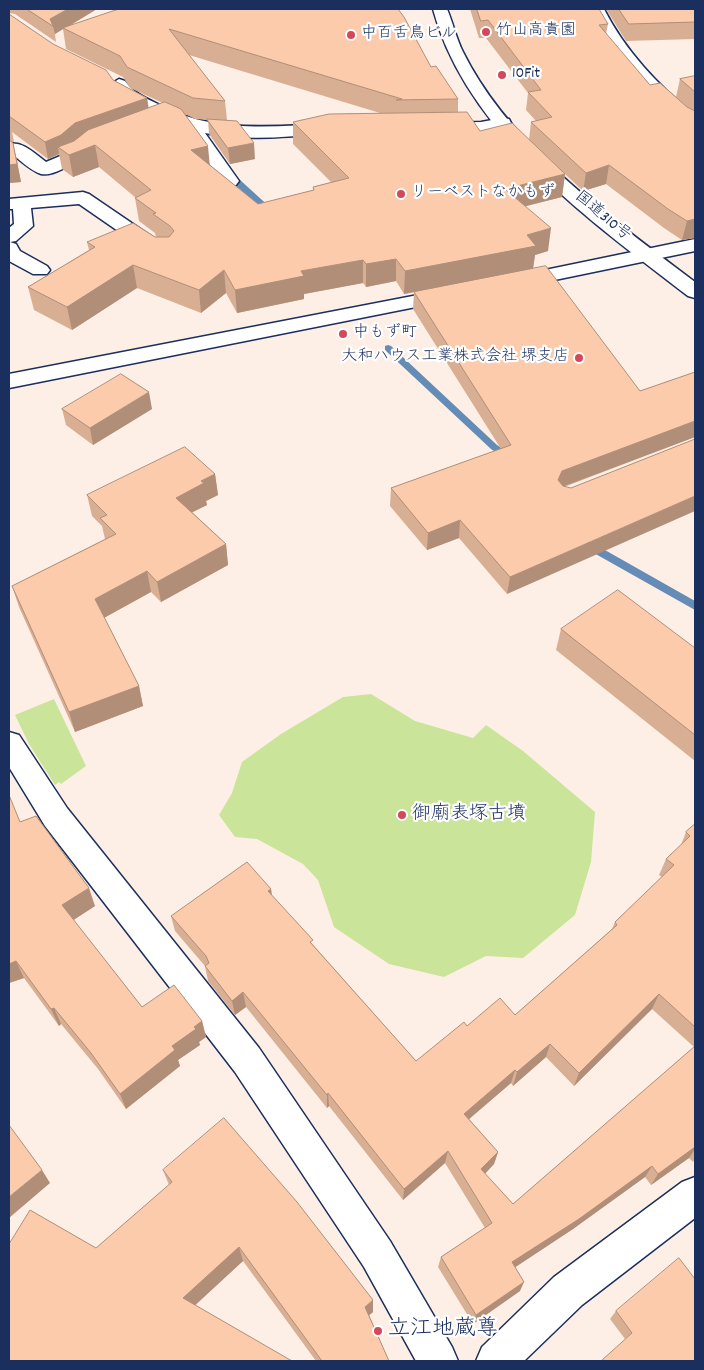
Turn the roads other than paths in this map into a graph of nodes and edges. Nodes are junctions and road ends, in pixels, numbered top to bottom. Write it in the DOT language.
graph roads {
  1 [pos="440,9"];
  2 [pos="596,9"];
  3 [pos="107,77"];
  4 [pos="168,116"];
  5 [pos="150,123"];
  6 [pos="503,123"];
  7 [pos="695,124"];
  8 [pos="191,125"];
  9 [pos="421,128"];
  10 [pos="342,129"];
  11 [pos="113,136"];
  12 [pos="9,149"];
  13 [pos="44,169"];
  14 [pos="230,181"];
  15 [pos="83,198"];
  16 [pos="15,204"];
  17 [pos="9,237"];
  18 [pos="695,245"];
  19 [pos="9,248"];
  20 [pos="165,254"];
  21 [pos="648,256"];
  22 [pos="40,270"];
  23 [pos="497,286"];
  24 [pos="467,292"];
  25 [pos="695,292"];
  26 [pos="9,381"];
  27 [pos="9,743"];
  28 [pos="695,1195"];
  29 [pos="438,1361"];
  30 [pos="496,1361"];
  1 -- 6 [label="main road, 国道310号"];
  2 -- 7 [label="main road"];
  3 -- 4 [label="main road"];
  4 -- 5 [label="main road"];
  4 -- 8 [label="main road"];
  6 -- 9 [label="main road"];
  6 -- 21 [label="main road, 国道310号"];
  8 -- 10 [label="main road"];
  8 -- 14 [label="main road"];
  11 -- 13 [label="main road"];
  12 -- 13 [label="main road"];
  13 -- 15 [label="main road"];
  15 -- 16 [label="main road"];
  15 -- 20 [label="main road"];
  16 -- 17 [label="main road"];
  18 -- 21 [label="main road"];
  19 -- 22 [label="main road"];
  21 -- 23 [label="main road"];
  21 -- 25 [label="main road, 国道310号"];
  24 -- 26 [label="main road"];
  27 -- 29 [label="main road"];
  28 -- 30 [label="main road"];
}
